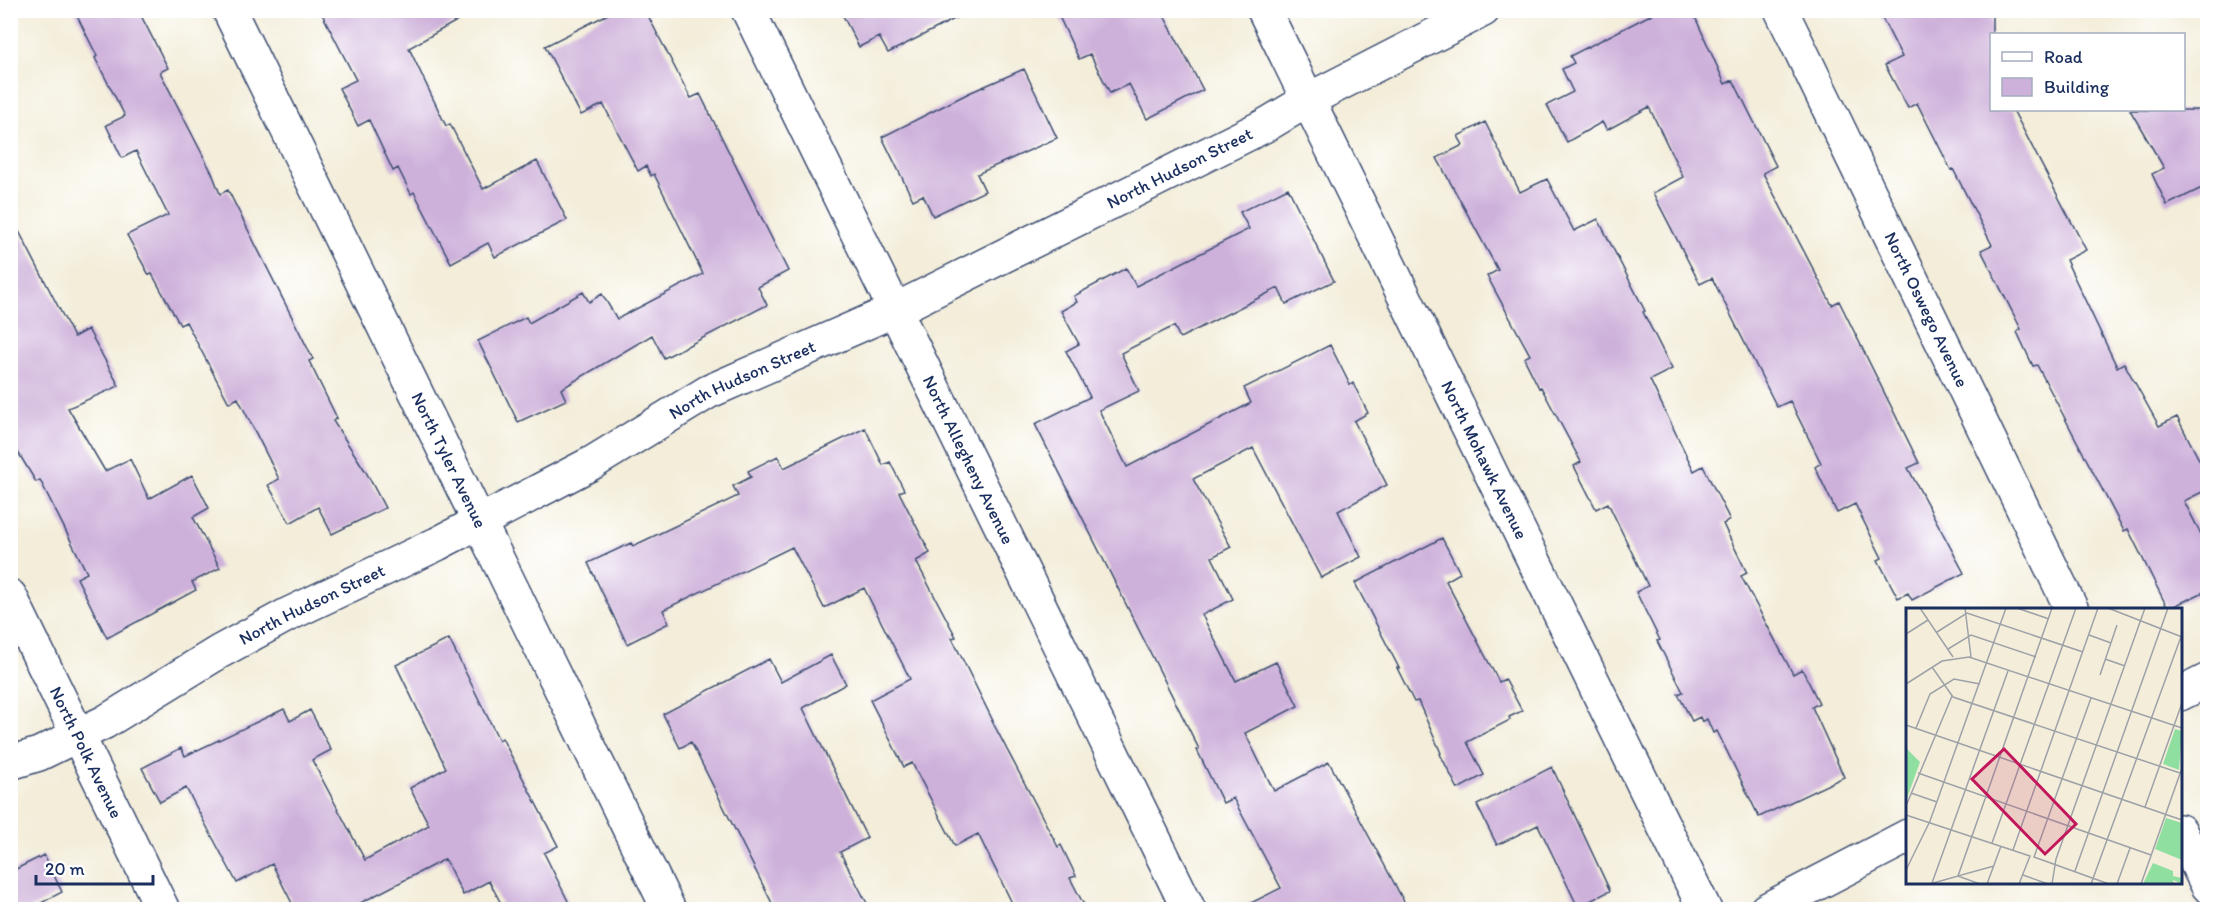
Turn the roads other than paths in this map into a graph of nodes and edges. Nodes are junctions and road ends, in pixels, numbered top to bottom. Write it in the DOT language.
graph roads {
  1 [pos="229,10"];
  2 [pos="748,10"];
  3 [pos="1264,10"];
  4 [pos="1483,10"];
  5 [pos="1780,10"];
  6 [pos="1308,100"];
  7 [pos="895,310"];
  8 [pos="478,522"];
  9 [pos="10,596"];
  10 [pos="2072,608"];
  11 [pos="2208,680"];
  12 [pos="2182,693"];
  13 [pos="80,735"];
  14 [pos="10,764"];
  15 [pos="2182,833"];
  16 [pos="1906,837"];
  17 [pos="2208,886"];
  18 [pos="163,909"];
  19 [pos="669,909"];
  20 [pos="1189,909"];
  21 [pos="1705,909"];
  22 [pos="1766,909"];
  1 -- 8 [label="street, North Tyler Avenue"];
  2 -- 7 [label="street, North Allegheny Avenue"];
  3 -- 6 [label="street, North Mohawk Avenue"];
  4 -- 6 [label="street, North Hudson Street"];
  5 -- 10 [label="street, North Oswego Avenue"];
  6 -- 7 [label="street, North Hudson Street"];
  6 -- 21 [label="street, North Mohawk Avenue"];
  7 -- 8 [label="street, North Hudson Street"];
  7 -- 20 [label="street, North Allegheny Avenue"];
  8 -- 13 [label="street, North Hudson Street"];
  8 -- 19 [label="street, North Tyler Avenue"];
  9 -- 13 [label="street, North Polk Avenue"];
  11 -- 12 [label="street"];
  13 -- 14 [label="street, North Hudson Street"];
  13 -- 18 [label="street, North Polk Avenue"];
  15 -- 17 [label="street"];
  16 -- 22 [label="street"];
}
